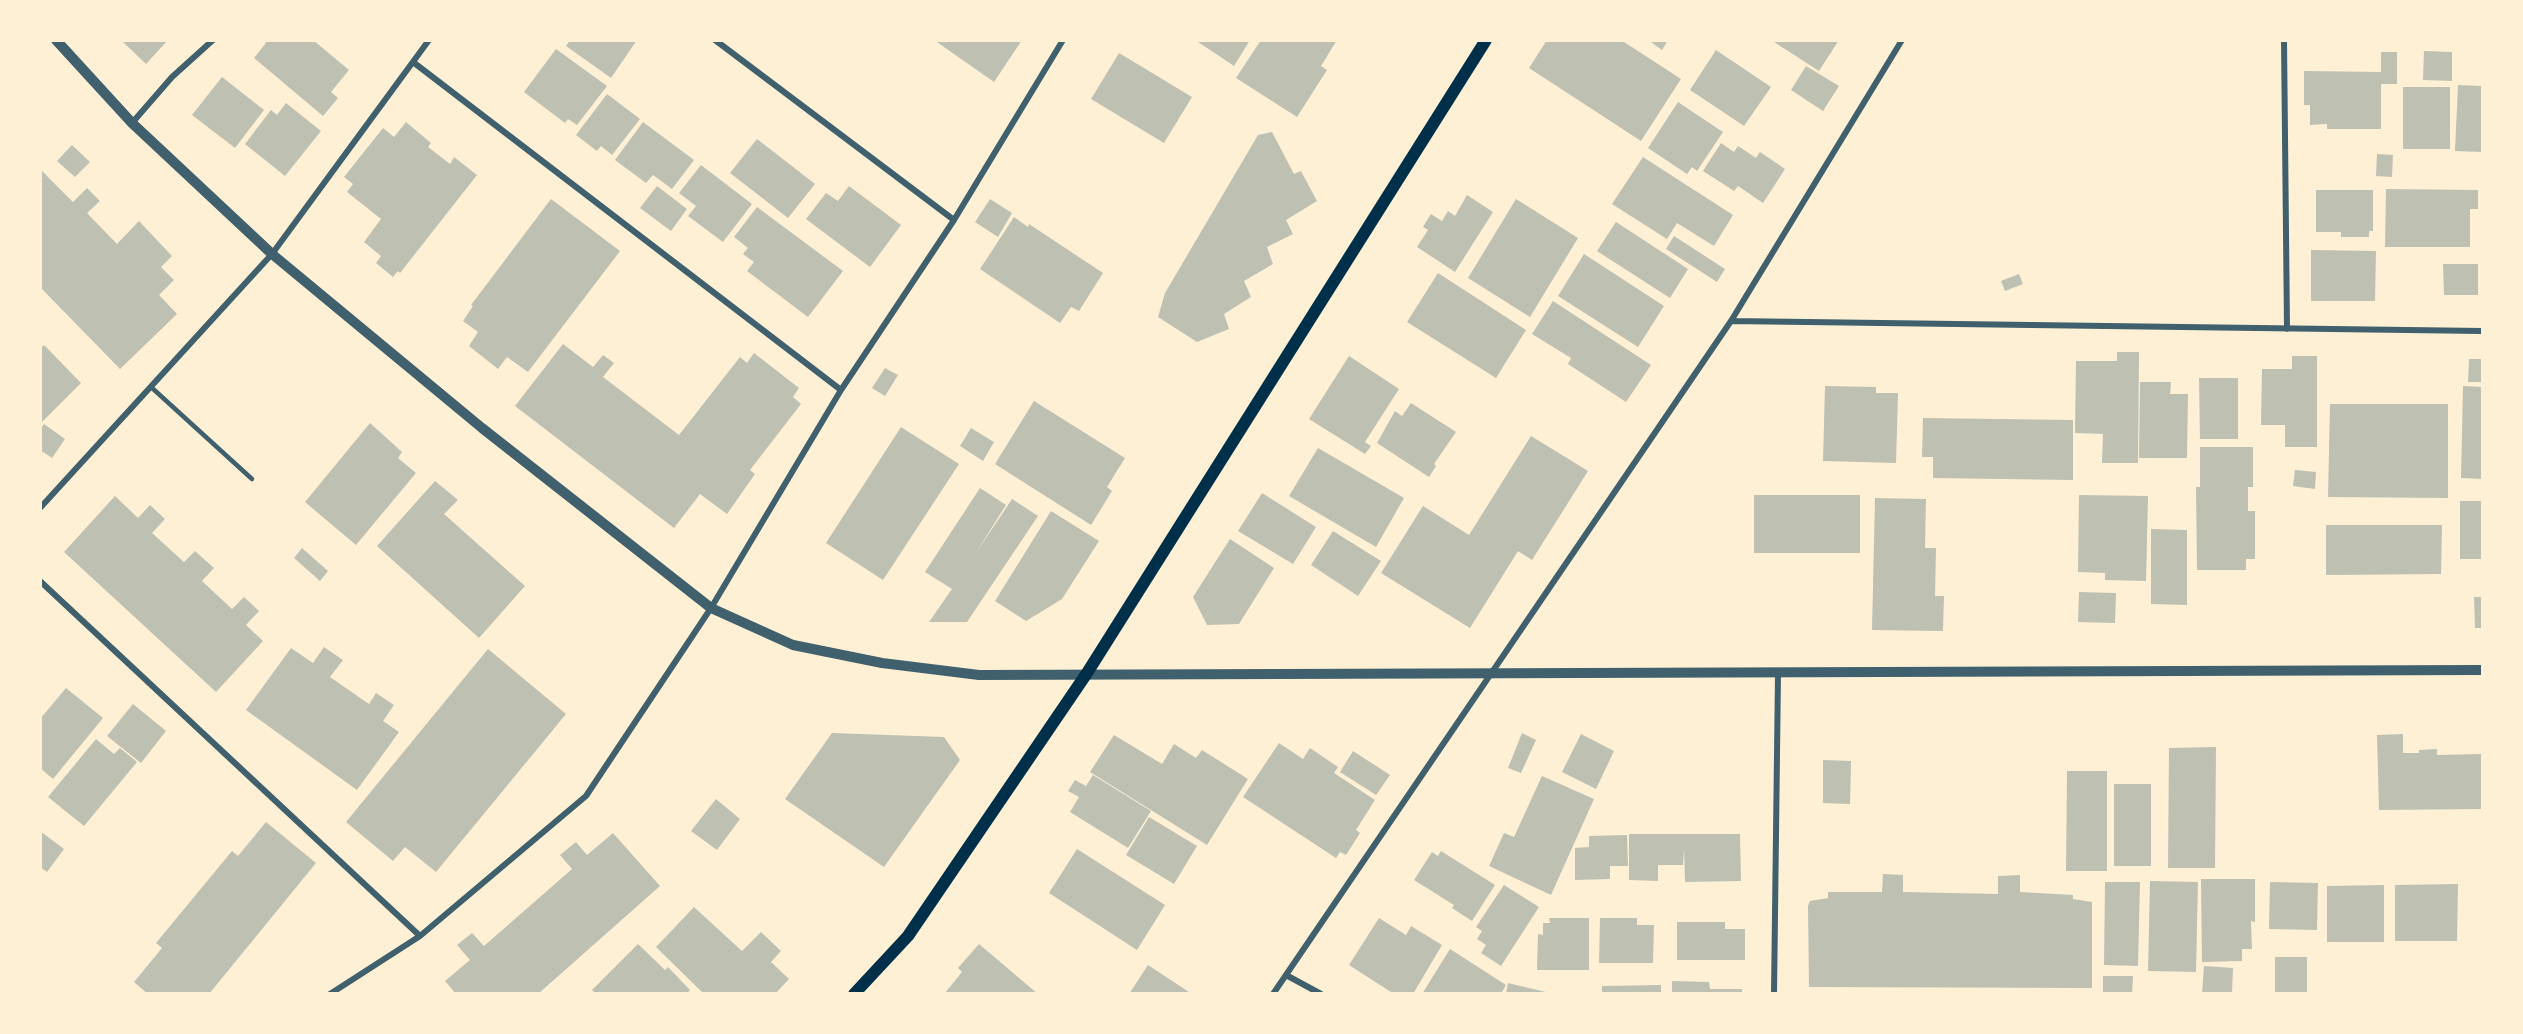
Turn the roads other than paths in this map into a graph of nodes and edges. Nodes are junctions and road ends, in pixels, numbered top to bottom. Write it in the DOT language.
graph roads {
  1 [pos="56,40"];
  2 [pos="213,40"];
  3 [pos="429,40"];
  4 [pos="715,40"];
  5 [pos="1063,40"];
  6 [pos="1486,40"];
  7 [pos="1902,40"];
  8 [pos="2283,40"];
  9 [pos="413,62"];
  10 [pos="132,123"];
  11 [pos="954,220"];
  12 [pos="272,254"];
  13 [pos="1731,321"];
  14 [pos="2287,329"];
  15 [pos="2482,331"];
  16 [pos="151,387"];
  17 [pos="841,390"];
  18 [pos="252,479"];
  19 [pos="40,508"];
  20 [pos="40,581"];
  21 [pos="711,608"];
  22 [pos="2482,670"];
  23 [pos="1087,673"];
  24 [pos="1491,674"];
  25 [pos="1778,674"];
  26 [pos="420,936"];
  27 [pos="1286,975"];
  28 [pos="330,993"];
  29 [pos="854,993"];
  30 [pos="1273,993"];
  31 [pos="1321,993"];
  32 [pos="1774,993"];
  1 -- 10 [label="street"];
  2 -- 10 [label="street"];
  3 -- 9 [label="street"];
  4 -- 11 [label="street"];
  5 -- 11 [label="street"];
  6 -- 23 [label="main road"];
  7 -- 13 [label="street"];
  8 -- 14 [label="street"];
  9 -- 12 [label="street"];
  9 -- 17 [label="street"];
  10 -- 12 [label="street"];
  11 -- 17 [label="street"];
  12 -- 16 [label="street"];
  12 -- 21 [label="street"];
  13 -- 14 [label="street"];
  13 -- 24 [label="street"];
  14 -- 15 [label="street"];
  16 -- 18 [label="lane"];
  16 -- 19 [label="street"];
  17 -- 21 [label="street"];
  20 -- 26 [label="street"];
  21 -- 23 [label="street"];
  21 -- 26 [label="street"];
  22 -- 25 [label="street"];
  23 -- 24 [label="street"];
  23 -- 29 [label="main road"];
  24 -- 25 [label="street"];
  24 -- 27 [label="street"];
  25 -- 32 [label="street"];
  26 -- 28 [label="street"];
  27 -- 30 [label="street"];
  27 -- 31 [label="street"];
}
